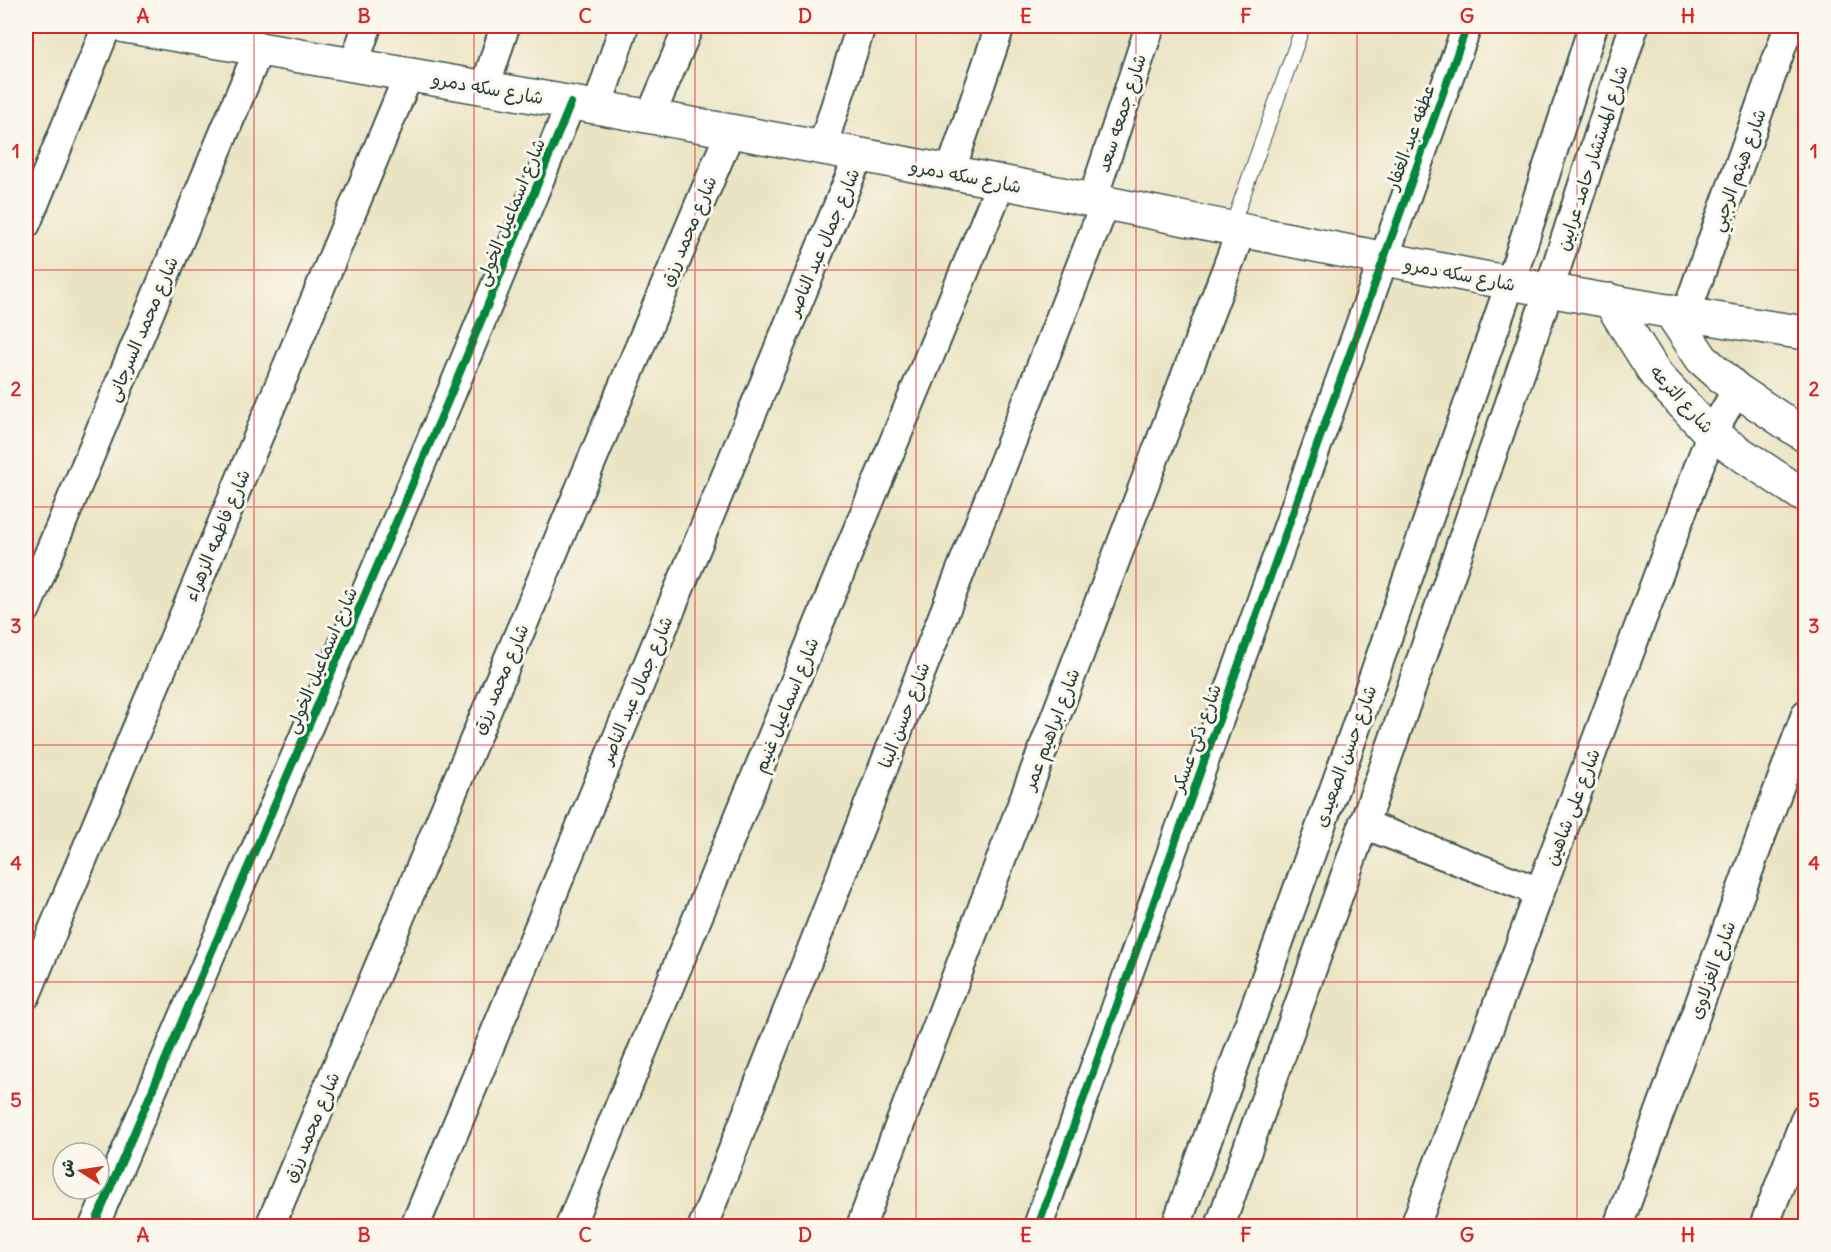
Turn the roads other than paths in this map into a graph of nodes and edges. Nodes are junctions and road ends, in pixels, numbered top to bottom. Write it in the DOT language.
graph roads {
  1 [pos="107,26"];
  2 [pos="125,26"];
  3 [pos="367,26"];
  4 [pos="505,26"];
  5 [pos="624,26"];
  6 [pos="689,26"];
  7 [pos="861,26"];
  8 [pos="1000,26"];
  9 [pos="1150,26"];
  10 [pos="1303,26"];
  11 [pos="1467,26"];
  12 [pos="1593,26"];
  13 [pos="1634,26"];
  14 [pos="1789,26"];
  15 [pos="259,49"];
  16 [pos="354,64"];
  17 [pos="410,74"];
  18 [pos="485,88"];
  19 [pos="584,106"];
  20 [pos="650,117"];
  21 [pos="730,132"];
  22 [pos="822,148"];
  23 [pos="859,155"];
  24 [pos="950,173"];
  25 [pos="1001,183"];
  26 [pos="1099,203"];
  27 [pos="26,224"];
  28 [pos="1236,230"];
  29 [pos="1382,259"];
  30 [pos="1510,284"];
  31 [pos="1549,290"];
  32 [pos="1609,300"];
  33 [pos="1678,312"];
  34 [pos="1805,330"];
  35 [pos="1737,390"];
  36 [pos="1711,434"];
  37 [pos="1806,435"];
  38 [pos="1806,497"];
  39 [pos="26,609"];
  40 [pos="1806,714"];
  41 [pos="1345,759"];
  42 [pos="1382,773"];
  43 [pos="1363,824"];
  44 [pos="1540,892"];
  45 [pos="26,995"];
  46 [pos="1806,1116"];
  47 [pos="94,1227"];
  48 [pos="270,1227"];
  49 [pos="415,1227"];
  50 [pos="570,1227"];
  51 [pos="703,1227"];
  52 [pos="861,1227"];
  53 [pos="1038,1227"];
  54 [pos="1176,1227"];
  55 [pos="1220,1227"];
  56 [pos="1415,1227"];
  57 [pos="1618,1227"];
  58 [pos="1764,1227"];
  1 -- 27 [label="street"];
  2 -- 15 [label="main road, شارع سكه دمرو"];
  3 -- 16 [label="street"];
  4 -- 18 [label="street"];
  5 -- 19 [label="street, شارع اسماعيل الخولى"];
  6 -- 20 [label="street"];
  7 -- 22 [label="street"];
  8 -- 24 [label="street"];
  9 -- 26 [label="street, شارع جمعه سعد"];
  10 -- 28 [label="lane"];
  11 -- 29 [label="street, عطفه عبد الغفار"];
  12 -- 30 [label="street"];
  13 -- 31 [label="street, شارع المستشار حامد عرابين"];
  14 -- 33 [label="street, شارع هيثم الرجبي"];
  15 -- 16 [label="main road, شارع سكه دمرو"];
  15 -- 39 [label="street, شارع محمد السرجانى"];
  16 -- 17 [label="main road, شارع سكه دمرو"];
  17 -- 18 [label="main road, شارع سكه دمرو"];
  17 -- 45 [label="street, شارع فاطمه الزهراء"];
  18 -- 19 [label="main road, شارع سكه دمرو"];
  19 -- 20 [label="main road, شارع سكه دمرو"];
  19 -- 47 [label="street, شارع اسماعيل الخولى"];
  20 -- 21 [label="main road, شارع سكه دمرو"];
  21 -- 22 [label="main road, شارع سكه دمرو"];
  21 -- 48 [label="street, شارع محمد رزق"];
  22 -- 23 [label="main road, شارع سكه دمرو"];
  23 -- 24 [label="main road, شارع سكه دمرو"];
  23 -- 49 [label="street, شارع جمال عبد الناصر"];
  24 -- 25 [label="main road, شارع سكه دمرو"];
  25 -- 26 [label="main road, شارع سكه دمرو"];
  25 -- 50 [label="street, شارع اسماعيل غنيم"];
  26 -- 28 [label="main road, شارع سكه دمرو"];
  26 -- 51 [label="street, شارع حسن البنا"];
  28 -- 29 [label="main road, شارع سكه دمرو"];
  28 -- 52 [label="street, شارع ابراهيم عمر"];
  29 -- 30 [label="main road, شارع سكه دمرو"];
  29 -- 53 [label="street, شارع ذكى عسكر"];
  30 -- 31 [label="main road, شارع سكه دمرو"];
  30 -- 41 [label="street, شارع حسن الصعيدى"];
  31 -- 32 [label="main road, شارع سكه دمرو"];
  31 -- 42 [label="street"];
  32 -- 33 [label="main road, شارع سكه دمرو"];
  32 -- 36 [label="main road, شارع الترعه"];
  33 -- 34 [label="main road, شارع سكه دمرو"];
  33 -- 35 [label="main road"];
  35 -- 36 [label="street, شارع على شاهين"];
  35 -- 37 [label="main road"];
  36 -- 38 [label="main road, شارع الترعه"];
  36 -- 44 [label="street, شارع على شاهين"];
  40 -- 57 [label="street, شارع الغزلاوى"];
  41 -- 42 [label="street"];
  41 -- 54 [label="street, شارع حسن الصعيدى"];
  42 -- 43 [label="street"];
  43 -- 44 [label="street"];
  43 -- 55 [label="street"];
  44 -- 56 [label="street, شارع على شاهين"];
  46 -- 58 [label="street"];
}
